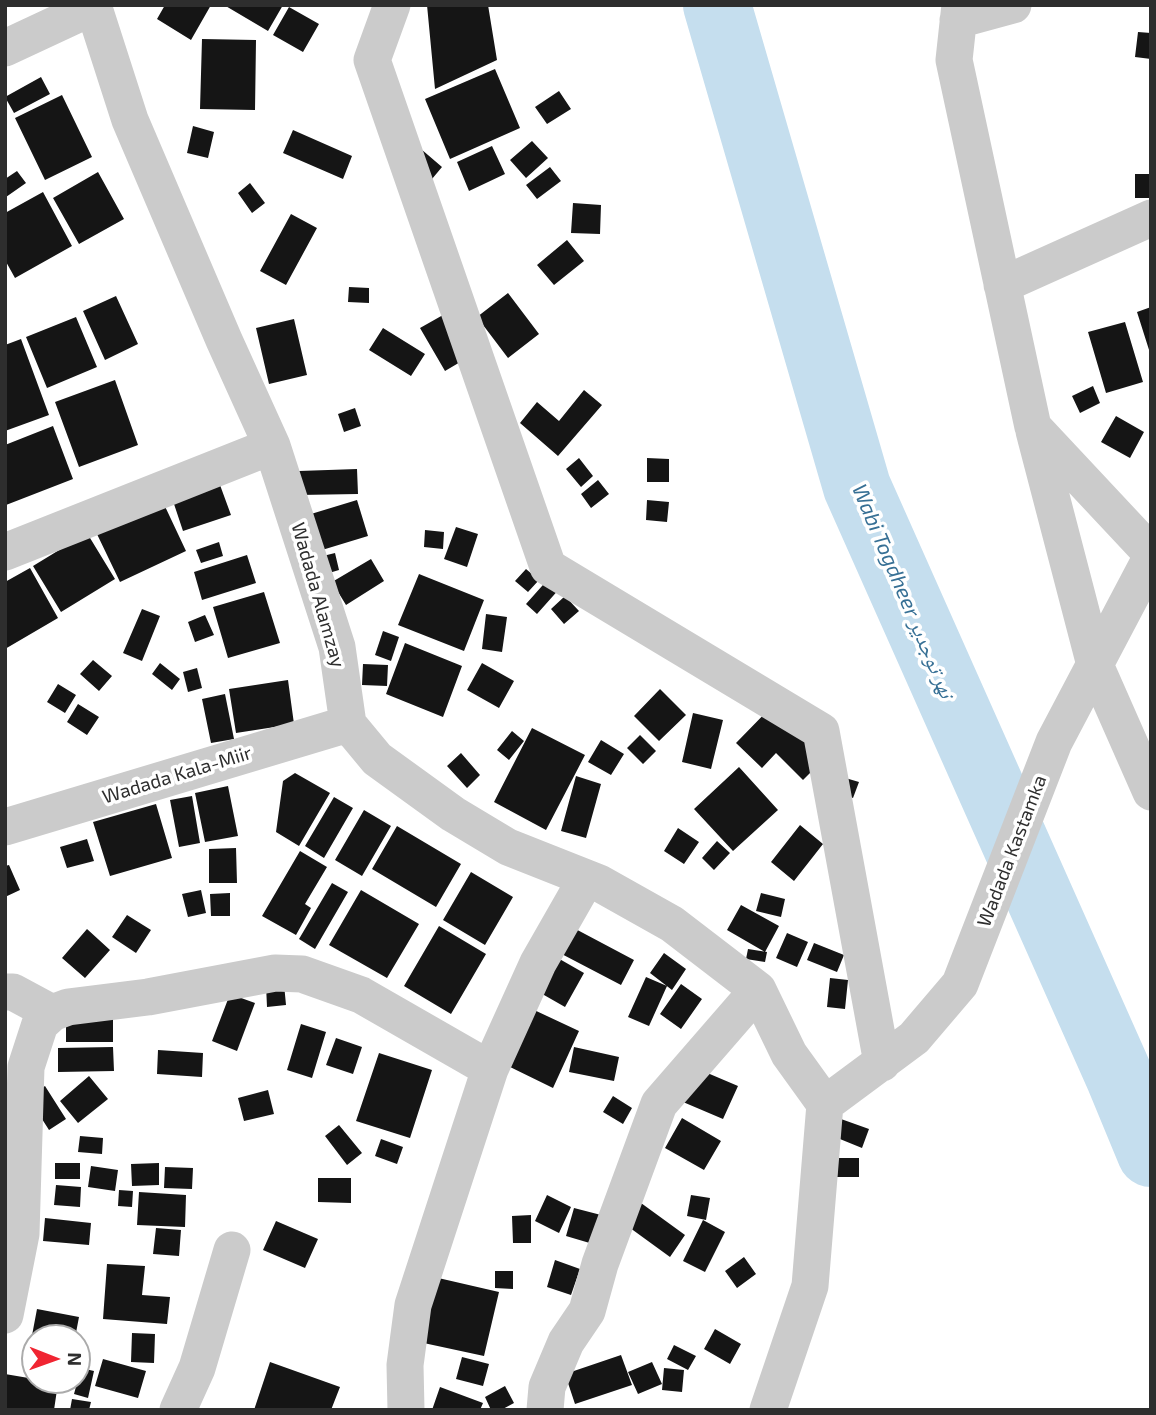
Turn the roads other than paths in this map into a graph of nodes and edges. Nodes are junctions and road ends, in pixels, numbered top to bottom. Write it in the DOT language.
graph roads {
  1 [pos="392,5"];
  2 [pos="1013,5"];
  3 [pos="93,6"];
  4 [pos="959,12"];
  5 [pos="5,48"];
  6 [pos="1151,218"];
  7 [pos="1002,285"];
  8 [pos="1033,427"];
  9 [pos="272,446"];
  10 [pos="5,551"];
  11 [pos="1151,556"];
  12 [pos="1095,665"];
  13 [pos="348,724"];
  14 [pos="1151,792"];
  15 [pos="5,827"];
  16 [pos="586,879"];
  17 [pos="758,990"];
  18 [pos="5,992"];
  19 [pos="52,1013"];
  20 [pos="882,1063"];
  21 [pos="490,1069"];
  22 [pos="825,1104"];
  23 [pos="232,1250"];
  24 [pos="5,1315"];
  25 [pos="178,1410"];
  26 [pos="406,1410"];
  27 [pos="545,1410"];
  28 [pos="768,1410"];
  1 -- 20 [label="street"];
  2 -- 4 [label="street"];
  3 -- 5 [label="street"];
  3 -- 9 [label="street, Wadada Alamzay"];
  4 -- 7 [label="street"];
  6 -- 7 [label="street"];
  7 -- 8 [label="street"];
  8 -- 11 [label="street"];
  8 -- 12 [label="street"];
  9 -- 10 [label="street"];
  9 -- 13 [label="street, Wadada Alamzay"];
  11 -- 12 [label="street, Wadada Kastamka"];
  12 -- 14 [label="street"];
  12 -- 20 [label="street, Wadada Kastamka"];
  13 -- 15 [label="street, Wadada Kala-Miir"];
  13 -- 16 [label="street"];
  16 -- 17 [label="street"];
  16 -- 21 [label="street"];
  17 -- 22 [label="street"];
  17 -- 27 [label="street"];
  18 -- 19 [label="street"];
  19 -- 21 [label="street"];
  19 -- 24 [label="street"];
  20 -- 22 [label="street, Wadada Kastamka"];
  21 -- 26 [label="street"];
  22 -- 28 [label="street"];
  23 -- 25 [label="street"];
}
